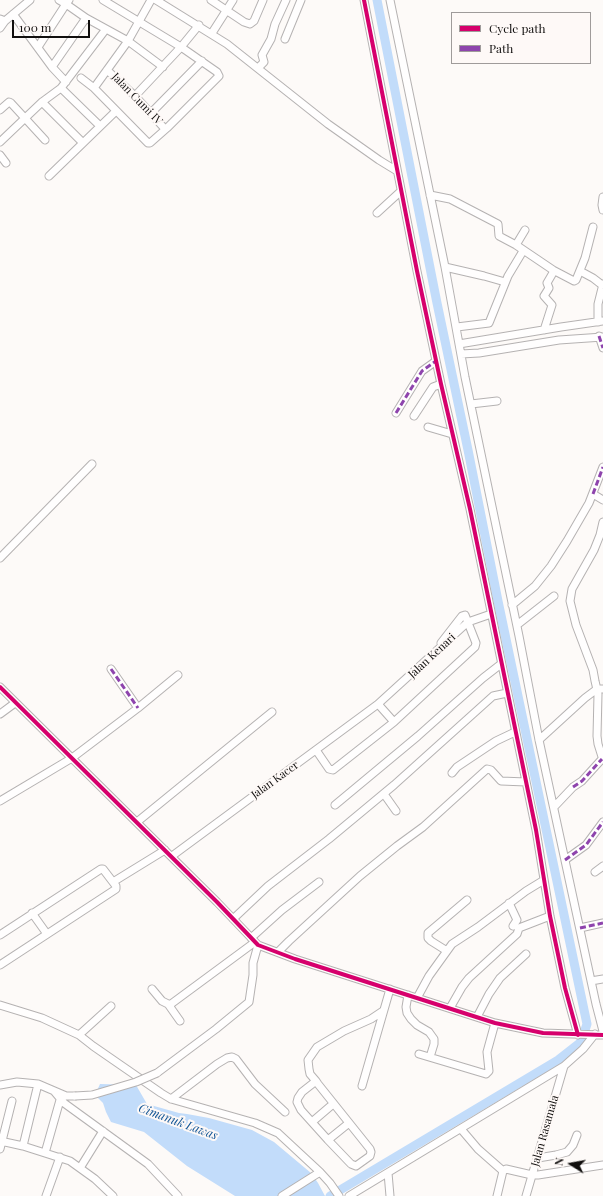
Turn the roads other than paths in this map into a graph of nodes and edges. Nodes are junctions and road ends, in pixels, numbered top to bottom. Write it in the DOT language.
graph roads {
  1 [pos="30,0"];
  2 [pos="59,0"];
  3 [pos="103,0"];
  4 [pos="151,0"];
  5 [pos="156,0"];
  6 [pos="211,0"];
  7 [pos="233,0"];
  8 [pos="263,0"];
  9 [pos="286,0"];
  10 [pos="300,0"];
  11 [pos="364,0"];
  12 [pos="390,0"];
  13 [pos="67,2"];
  14 [pos="226,10"];
  15 [pos="13,14"];
  16 [pos="86,18"];
  17 [pos="2,20"];
  18 [pos="139,21"];
  19 [pos="199,25"];
  20 [pos="0,28"];
  21 [pos="106,29"];
  22 [pos="212,33"];
  23 [pos="285,39"];
  24 [pos="128,41"];
  25 [pos="38,47"];
  26 [pos="181,47"];
  27 [pos="202,61"];
  28 [pos="52,67"];
  29 [pos="163,67"];
  30 [pos="258,68"];
  31 [pos="107,70"];
  32 [pos="81,78"];
  33 [pos="64,85"];
  34 [pos="94,88"];
  35 [pos="135,96"];
  36 [pos="42,102"];
  37 [pos="0,110"];
  38 [pos="116,112"];
  39 [pos="151,113"];
  40 [pos="26,119"];
  41 [pos="100,126"];
  42 [pos="166,129"];
  43 [pos="45,140"];
  44 [pos="0,142"];
  45 [pos="83,143"];
  46 [pos="0,155"];
  47 [pos="6,163"];
  48 [pos="398,171"];
  49 [pos="49,176"];
  50 [pos="401,191"];
  51 [pos="430,195"];
  52 [pos="603,197"];
  53 [pos="603,210"];
  54 [pos="377,213"];
  55 [pos="593,227"];
  56 [pos="525,230"];
  57 [pos="516,245"];
  58 [pos="523,250"];
  59 [pos="445,267"];
  60 [pos="554,271"];
  61 [pos="580,271"];
  62 [pos="505,282"];
  63 [pos="603,285"];
  64 [pos="600,322"];
  65 [pos="457,327"];
  66 [pos="544,330"];
  67 [pos="601,337"];
  68 [pos="603,348"];
  69 [pos="460,349"];
  70 [pos="436,361"];
  71 [pos="441,384"];
  72 [pos="497,401"];
  73 [pos="471,404"];
  74 [pos="396,413"];
  75 [pos="414,416"];
  76 [pos="428,427"];
  77 [pos="452,434"];
  78 [pos="92,464"];
  79 [pos="603,467"];
  80 [pos="593,494"];
  81 [pos="603,500"];
  82 [pos="603,522"];
  83 [pos="0,558"];
  84 [pos="554,596"];
  85 [pos="512,605"];
  86 [pos="491,614"];
  87 [pos="468,622"];
  88 [pos="517,625"];
  89 [pos="501,664"];
  90 [pos="111,669"];
  91 [pos="178,675"];
  92 [pos="0,687"];
  93 [pos="600,689"];
  94 [pos="507,693"];
  95 [pos="15,703"];
  96 [pos="378,704"];
  97 [pos="138,708"];
  98 [pos="272,712"];
  99 [pos="0,714"];
  100 [pos="600,718"];
  101 [pos="394,722"];
  102 [pos="515,732"];
  103 [pos="539,740"];
  104 [pos="316,750"];
  105 [pos="72,758"];
  106 [pos="603,760"];
  107 [pos="452,773"];
  108 [pos="526,782"];
  109 [pos="384,794"];
  110 [pos="0,801"];
  111 [pos="335,805"];
  112 [pos="554,807"];
  113 [pos="396,811"];
  114 [pos="137,822"];
  115 [pos="603,822"];
  116 [pos="165,850"];
  117 [pos="172,856"];
  118 [pos="565,860"];
  119 [pos="603,866"];
  120 [pos="595,872"];
  121 [pos="544,880"];
  122 [pos="113,882"];
  123 [pos="319,882"];
  124 [pos="467,900"];
  125 [pos="509,903"];
  126 [pos="32,913"];
  127 [pos="550,916"];
  128 [pos="233,919"];
  129 [pos="603,923"];
  130 [pos="513,926"];
  131 [pos="580,928"];
  132 [pos="0,934"];
  133 [pos="47,934"];
  134 [pos="255,942"];
  135 [pos="447,951"];
  136 [pos="278,952"];
  137 [pos="526,954"];
  138 [pos="0,965"];
  139 [pos="603,979"];
  140 [pos="591,981"];
  141 [pos="152,989"];
  142 [pos="390,989"];
  143 [pos="408,995"];
  144 [pos="417,998"];
  145 [pos="168,1004"];
  146 [pos="0,1005"];
  147 [pos="111,1006"];
  148 [pos="450,1008"];
  149 [pos="383,1011"];
  150 [pos="477,1017"];
  151 [pos="180,1021"];
  152 [pos="495,1023"];
  153 [pos="603,1031"];
  154 [pos="581,1034"];
  155 [pos="595,1034"];
  156 [pos="603,1035"];
  157 [pos="79,1036"];
  158 [pos="419,1054"];
  159 [pos="430,1057"];
  160 [pos="564,1066"];
  161 [pos="316,1081"];
  162 [pos="38,1084"];
  163 [pos="0,1085"];
  164 [pos="362,1086"];
  165 [pos="54,1091"];
  166 [pos="171,1098"];
  167 [pos="60,1100"];
  168 [pos="12,1101"];
  169 [pos="333,1104"];
  170 [pos="285,1112"];
  171 [pos="312,1122"];
  172 [pos="349,1123"];
  173 [pos="461,1129"];
  174 [pos="104,1131"];
  175 [pos="577,1135"];
  176 [pos="328,1140"];
  177 [pos="1,1141"];
  178 [pos="23,1146"];
  179 [pos="0,1149"];
  180 [pos="45,1153"];
  181 [pos="60,1157"];
  182 [pos="538,1158"];
  183 [pos="603,1166"];
  184 [pos="80,1168"];
  185 [pos="503,1171"];
  186 [pos="320,1172"];
  187 [pos="388,1173"];
  188 [pos="532,1175"];
  189 [pos="284,1195"];
  190 [pos="46,1196"];
  191 [pos="113,1196"];
  192 [pos="178,1196"];
  193 [pos="339,1196"];
  194 [pos="350,1196"];
  195 [pos="390,1196"];
  196 [pos="497,1196"];
  197 [pos="526,1196"];
  1 -- 15 [label="street"];
  2 -- 13 [label="street"];
  3 -- 18 [label="street"];
  4 -- 18 [label="street"];
  5 -- 19 [label="street"];
  6 -- 14 [label="street"];
  7 -- 14 [label="street"];
  8 -- 14 [label="street"];
  9 -- 30 [label="street"];
  10 -- 23 [label="street"];
  11 -- 48 [label="street"];
  12 -- 51 [label="street"];
  13 -- 16 [label="street"];
  13 -- 25 [label="street"];
  14 -- 22 [label="street"];
  15 -- 17 [label="street"];
  15 -- 25 [label="street"];
  16 -- 21 [label="street"];
  16 -- 28 [label="street"];
  17 -- 20 [label="street"];
  18 -- 24 [label="street"];
  18 -- 26 [label="street"];
  19 -- 22 [label="street"];
  19 -- 26 [label="street"];
  21 -- 24 [label="street"];
  21 -- 33 [label="street"];
  22 -- 30 [label="street"];
  24 -- 29 [label="street"];
  24 -- 31 [label="street"];
  25 -- 28 [label="street"];
  26 -- 27 [label="street"];
  26 -- 29 [label="street"];
  27 -- 39 [label="street"];
  27 -- 42 [label="street"];
  28 -- 33 [label="street"];
  29 -- 35 [label="street"];
  30 -- 48 [label="street"];
  31 -- 34 [label="street"];
  31 -- 35 [label="street, Jalan Cumi IV"];
  32 -- 34 [label="street"];
  33 -- 36 [label="street"];
  33 -- 41 [label="street"];
  34 -- 38 [label="street"];
  35 -- 39 [label="street, Jalan Cumi IV"];
  36 -- 40 [label="street"];
  36 -- 45 [label="street"];
  37 -- 40 [label="street"];
  38 -- 41 [label="street"];
  38 -- 42 [label="street"];
  39 -- 42 [label="street, Jalan Cumi IV"];
  40 -- 43 [label="street"];
  40 -- 44 [label="street"];
  41 -- 45 [label="street"];
  45 -- 49 [label="street"];
  46 -- 47 [label="street"];
  48 -- 50 [label="street"];
  50 -- 54 [label="street"];
  50 -- 70 [label="street"];
  51 -- 57 [label="street"];
  51 -- 59 [label="street"];
  52 -- 53 [label="street"];
  55 -- 61 [label="street"];
  56 -- 57 [label="street"];
  57 -- 58 [label="street"];
  58 -- 60 [label="street"];
  58 -- 62 [label="street"];
  59 -- 62 [label="street"];
  59 -- 65 [label="street"];
  60 -- 61 [label="street"];
  60 -- 66 [label="street"];
  61 -- 63 [label="street"];
  62 -- 65 [label="street"];
  63 -- 64 [label="street"];
  64 -- 66 [label="street"];
  65 -- 69 [label="street"];
  66 -- 69 [label="street"];
  67 -- 68 [label="street"];
  67 -- 69 [label="street"];
  69 -- 73 [label="street"];
  70 -- 71 [label="street"];
  70 -- 74 [label="street"];
  71 -- 75 [label="street"];
  71 -- 77 [label="street"];
  72 -- 73 [label="street"];
  73 -- 85 [label="street"];
  76 -- 77 [label="street"];
  77 -- 86 [label="street"];
  78 -- 83 [label="street"];
  79 -- 80 [label="street"];
  80 -- 81 [label="street"];
  80 -- 85 [label="street"];
  82 -- 93 [label="street"];
  84 -- 88 [label="street"];
  85 -- 88 [label="street"];
  86 -- 87 [label="street"];
  86 -- 89 [label="street"];
  87 -- 96 [label="street, Jalan Kenari"];
  87 -- 101 [label="street"];
  88 -- 103 [label="street"];
  89 -- 94 [label="street"];
  89 -- 111 [label="street"];
  90 -- 97 [label="street"];
  91 -- 97 [label="street"];
  92 -- 95 [label="street"];
  93 -- 100 [label="street"];
  93 -- 103 [label="street"];
  94 -- 102 [label="street"];
  94 -- 109 [label="street"];
  95 -- 99 [label="street"];
  95 -- 105 [label="street"];
  96 -- 101 [label="street"];
  96 -- 104 [label="street, Jalan Kacer"];
  97 -- 105 [label="street"];
  98 -- 114 [label="street"];
  100 -- 106 [label="street"];
  101 -- 104 [label="street"];
  102 -- 107 [label="street"];
  102 -- 108 [label="street"];
  103 -- 112 [label="street"];
  104 -- 117 [label="street, Jalan Kacer"];
  105 -- 110 [label="street"];
  105 -- 114 [label="street"];
  106 -- 112 [label="street"];
  108 -- 121 [label="street"];
  108 -- 136 [label="street"];
  109 -- 113 [label="street"];
  109 -- 128 [label="street"];
  112 -- 118 [label="street"];
  114 -- 116 [label="street"];
  115 -- 118 [label="street"];
  116 -- 117 [label="street"];
  116 -- 122 [label="street"];
  117 -- 128 [label="street"];
  118 -- 131 [label="street"];
  119 -- 120 [label="street"];
  121 -- 125 [label="street"];
  121 -- 127 [label="street"];
  122 -- 126 [label="street"];
  122 -- 133 [label="street"];
  123 -- 134 [label="street"];
  124 -- 135 [label="street"];
  125 -- 130 [label="street"];
  125 -- 135 [label="street"];
  126 -- 132 [label="street"];
  126 -- 133 [label="street"];
  127 -- 148 [label="street"];
  127 -- 154 [label="street"];
  128 -- 134 [label="street"];
  129 -- 131 [label="street"];
  131 -- 140 [label="street"];
  133 -- 138 [label="street"];
  134 -- 136 [label="street"];
  134 -- 145 [label="street"];
  134 -- 165 [label="street, bridge"];
  135 -- 144 [label="street"];
  136 -- 142 [label="street"];
  137 -- 150 [label="street"];
  139 -- 140 [label="street"];
  140 -- 153 [label="street"];
  141 -- 145 [label="street"];
  142 -- 143 [label="street"];
  142 -- 149 [label="street"];
  143 -- 144 [label="street"];
  143 -- 159 [label="street"];
  144 -- 148 [label="street"];
  145 -- 151 [label="street"];
  146 -- 157 [label="street"];
  147 -- 157 [label="street"];
  148 -- 150 [label="street"];
  149 -- 161 [label="street"];
  149 -- 164 [label="street"];
  150 -- 152 [label="street"];
  152 -- 154 [label="street"];
  152 -- 159 [label="street"];
  154 -- 155 [label="street"];
  155 -- 156 [label="street"];
  155 -- 160 [label="street"];
  157 -- 166 [label="street"];
  158 -- 159 [label="street"];
  160 -- 173 [label="street"];
  160 -- 182 [label="street, Jalan Rasamala"];
  161 -- 169 [label="street"];
  161 -- 171 [label="street"];
  162 -- 163 [label="street"];
  162 -- 165 [label="street"];
  162 -- 178 [label="street"];
  165 -- 167 [label="street"];
  166 -- 170 [label="street"];
  166 -- 186 [label="street"];
  167 -- 174 [label="street"];
  167 -- 180 [label="street"];
  168 -- 177 [label="street"];
  169 -- 171 [label="street"];
  169 -- 172 [label="street"];
  171 -- 176 [label="street"];
  172 -- 176 [label="street"];
  172 -- 176 [label="street"];
  173 -- 185 [label="street"];
  173 -- 187 [label="street"];
  174 -- 184 [label="street"];
  174 -- 192 [label="street"];
  175 -- 182 [label="street"];
  177 -- 178 [label="street"];
  177 -- 179 [label="street"];
  178 -- 180 [label="street"];
  180 -- 181 [label="street"];
  181 -- 184 [label="street"];
  181 -- 190 [label="street"];
  182 -- 188 [label="street, Jalan Rasamala"];
  183 -- 188 [label="street"];
  184 -- 191 [label="street"];
  185 -- 188 [label="street"];
  185 -- 196 [label="street"];
  186 -- 189 [label="street"];
  186 -- 193 [label="street"];
  187 -- 194 [label="street"];
  187 -- 195 [label="street"];
  188 -- 197 [label="street, Jalan Rasamala"];
}
